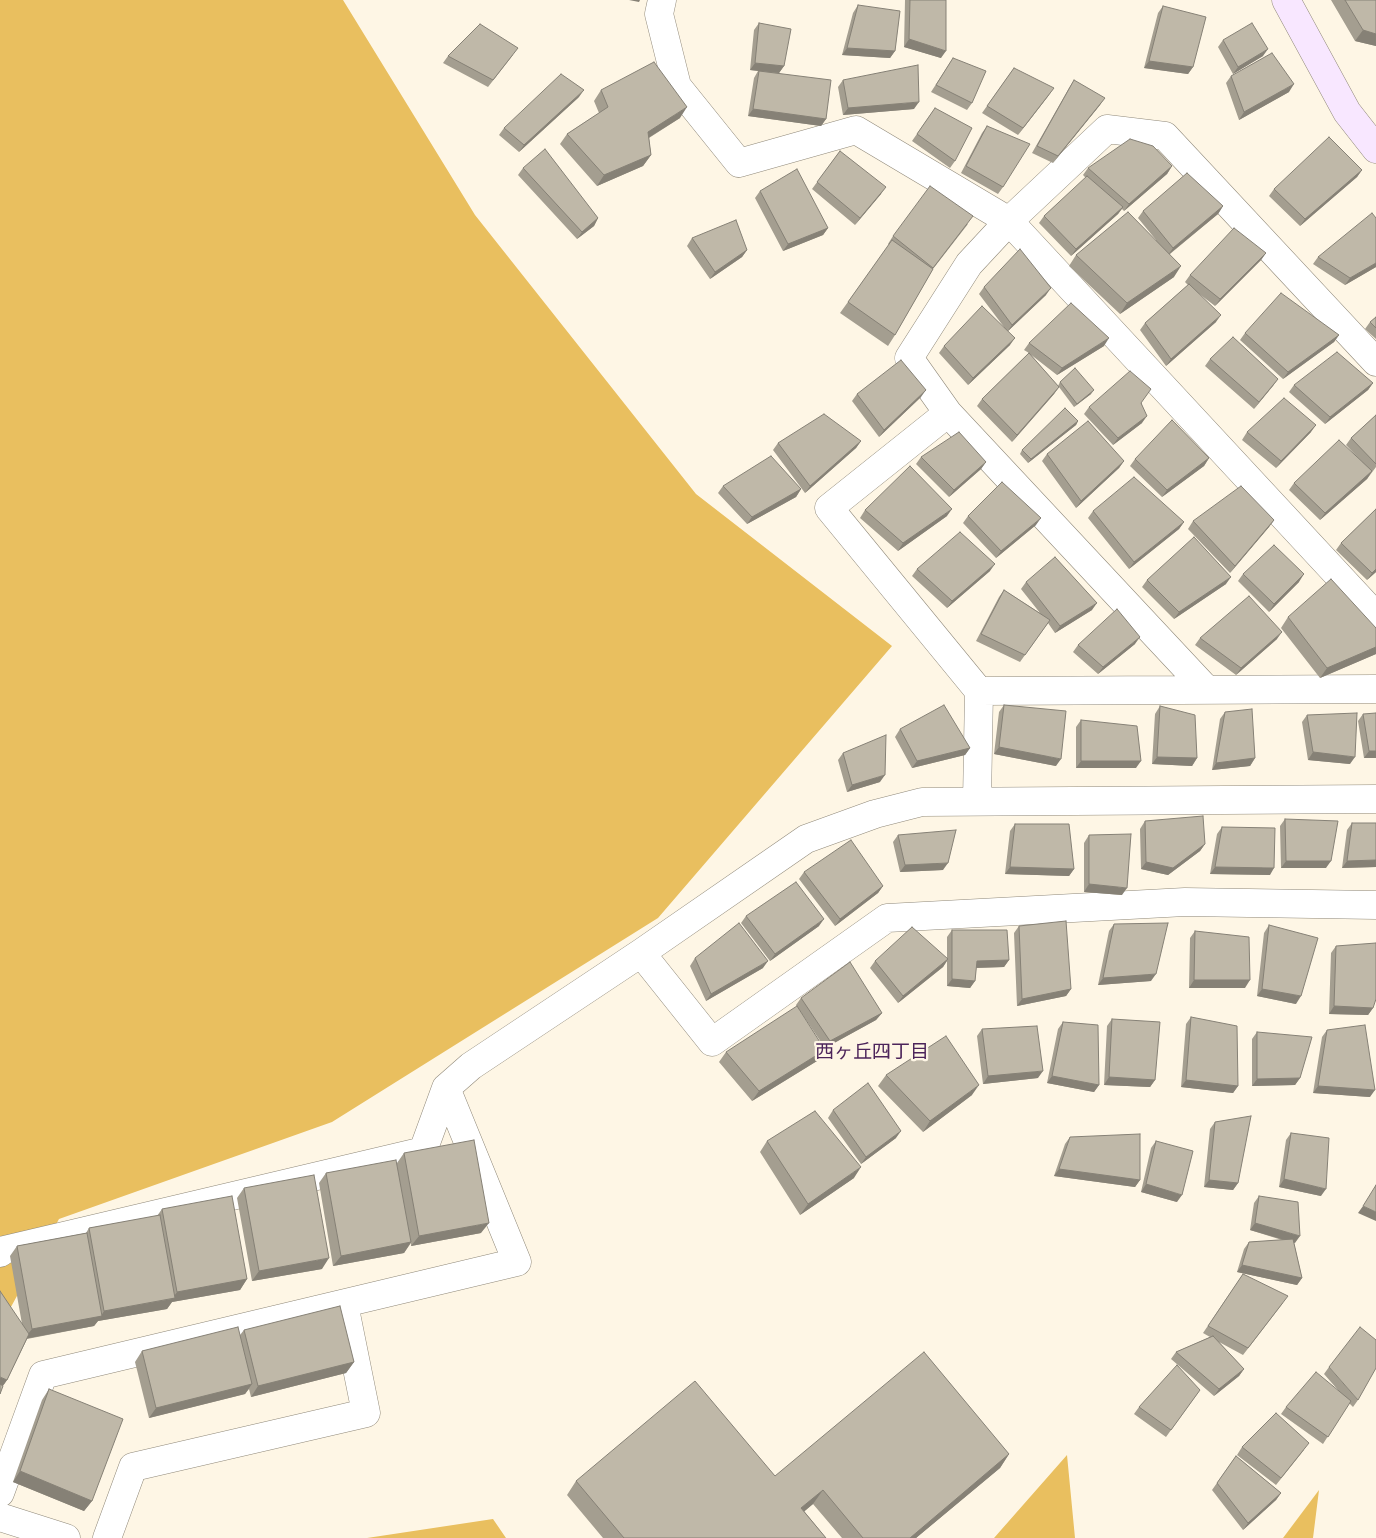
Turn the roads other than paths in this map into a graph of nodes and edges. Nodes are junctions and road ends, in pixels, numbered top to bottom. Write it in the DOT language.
graph roads {
  1 [pos="662,0"];
  2 [pos="1286,0"];
  3 [pos="1376,149"];
  4 [pos="1008,221"];
  5 [pos="1376,362"];
  6 [pos="948,413"];
  7 [pos="1376,616"];
  8 [pos="1376,689"];
  9 [pos="1207,690"];
  10 [pos="979,691"];
  11 [pos="1376,799"];
  12 [pos="978,801"];
  13 [pos="1376,904"];
  14 [pos="641,953"];
  15 [pos="446,1088"];
  16 [pos="0,1253"];
  17 [pos="344,1304"];
  18 [pos="0,1493"];
  19 [pos="0,1517"];
  20 [pos="66,1538"];
  21 [pos="107,1538"];
  1 -- 4 [label="street"];
  2 -- 3 [label="street"];
  4 -- 5 [label="street"];
  4 -- 6 [label="street"];
  4 -- 7 [label="street"];
  6 -- 9 [label="street"];
  6 -- 10 [label="street"];
  8 -- 9 [label="street"];
  9 -- 10 [label="street"];
  10 -- 12 [label="street"];
  11 -- 12 [label="street"];
  12 -- 14 [label="street"];
  13 -- 14 [label="street"];
  14 -- 15 [label="street"];
  15 -- 16 [label="street"];
  15 -- 17 [label="street"];
  17 -- 18 [label="street"];
  17 -- 21 [label="street"];
  19 -- 20 [label="street"];
}
